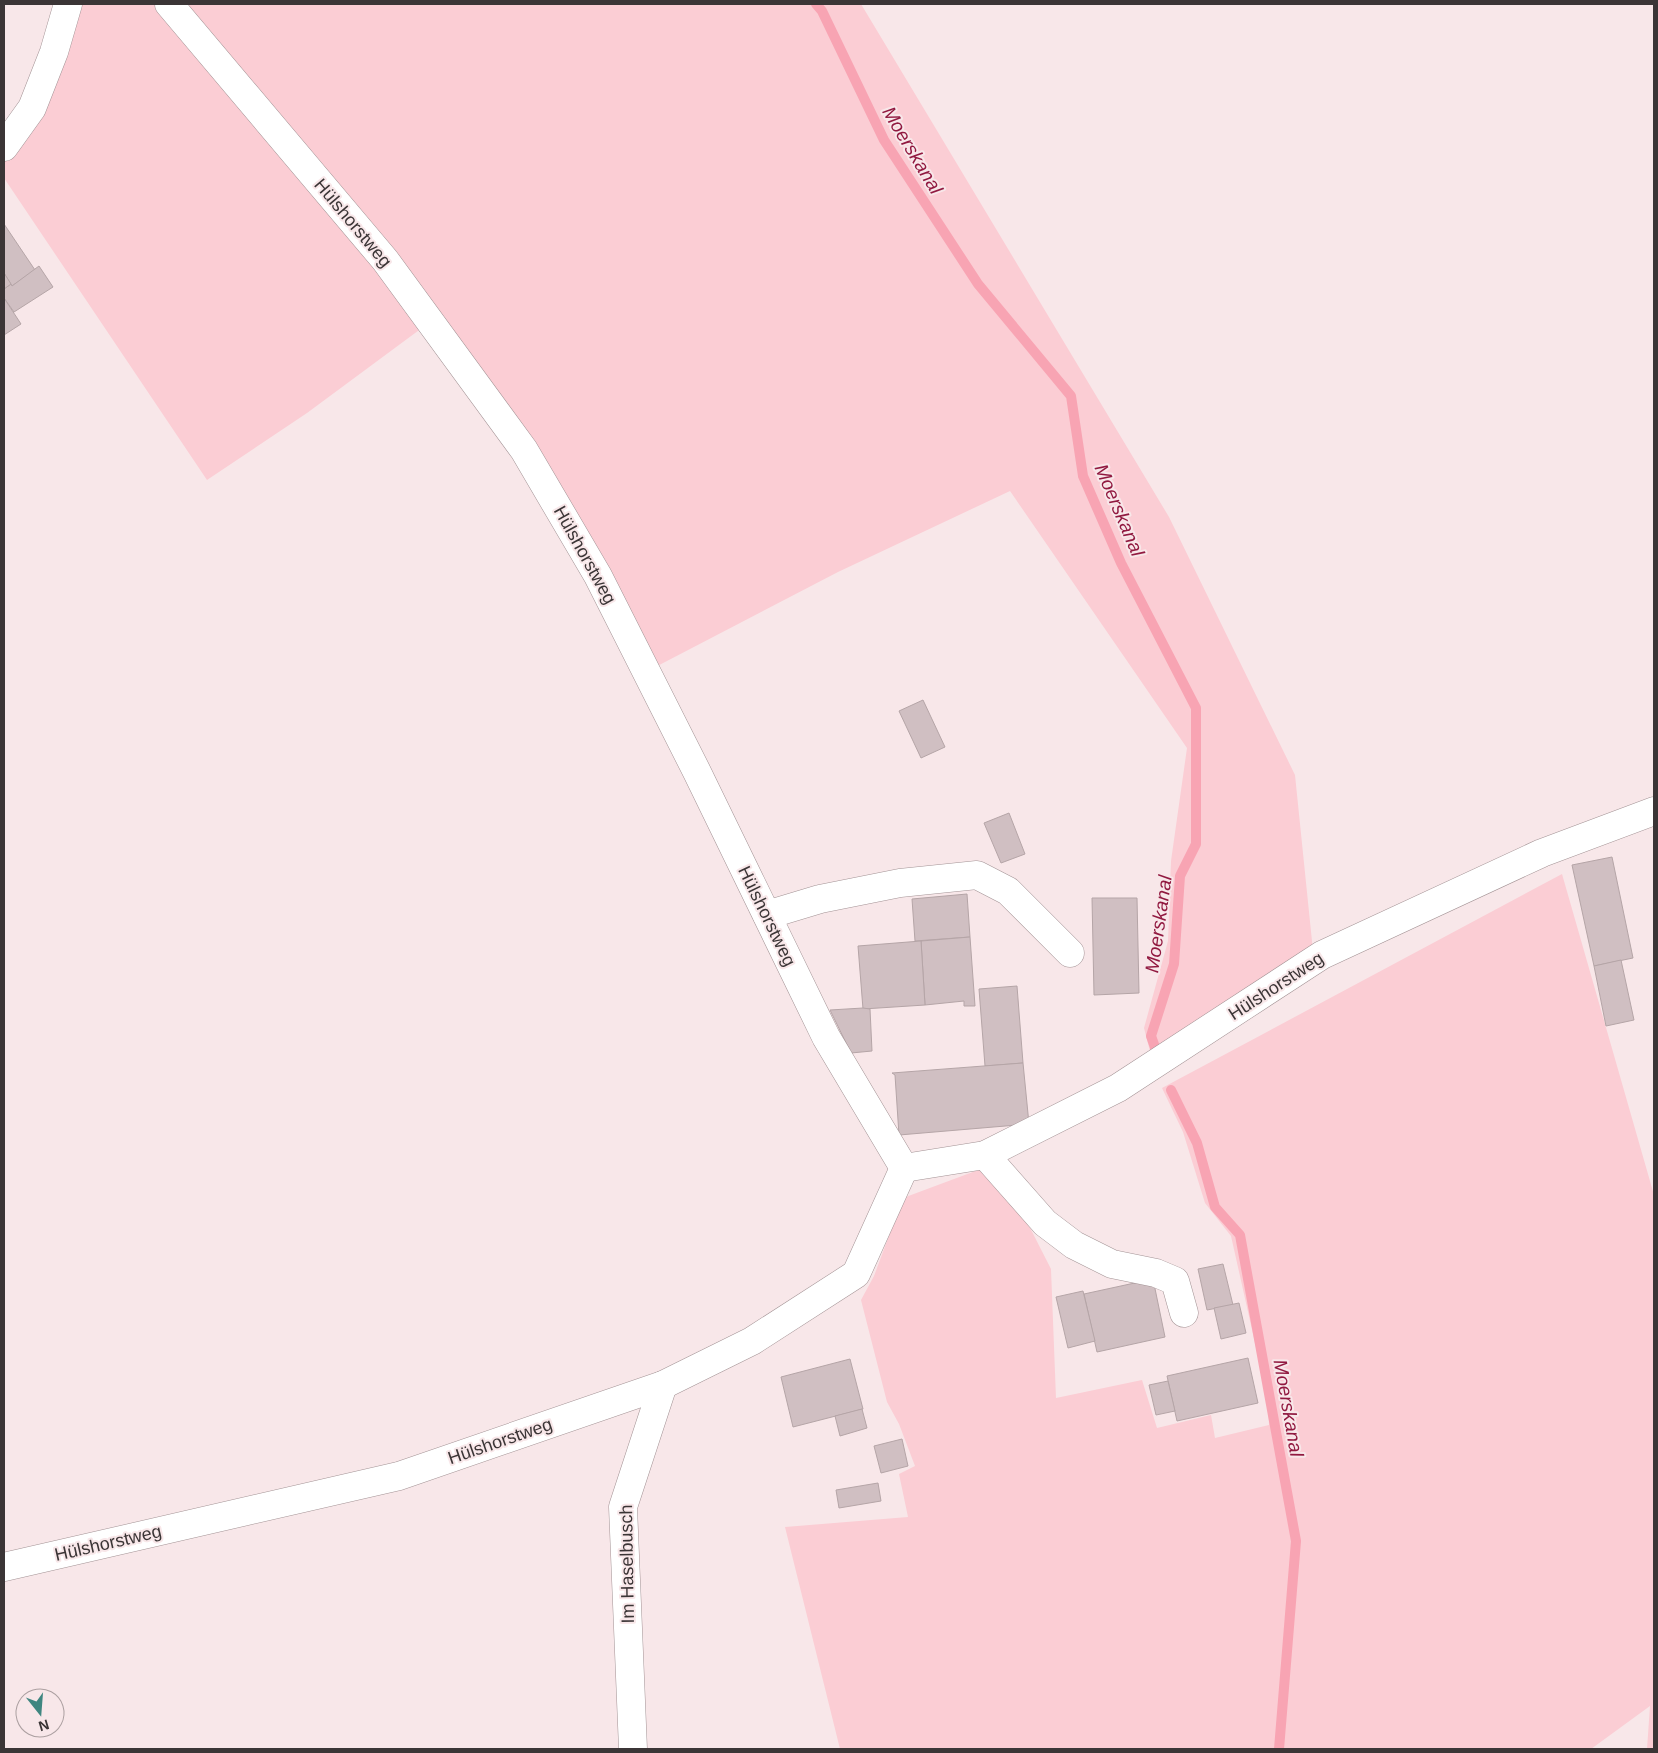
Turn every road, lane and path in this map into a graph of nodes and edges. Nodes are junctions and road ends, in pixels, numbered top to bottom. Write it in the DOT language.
graph roads {
  1 [pos="68,4"];
  2 [pos="169,4"];
  3 [pos="4,147"];
  4 [pos="1654,811"];
  5 [pos="767,916"];
  6 [pos="1070,953"];
  7 [pos="985,1154"];
  8 [pos="904,1168"];
  9 [pos="1184,1314"];
  10 [pos="663,1385"];
  11 [pos="4,1567"];
  12 [pos="633,1749"];
  1 -- 3 [label="street"];
  2 -- 5 [label="street, Hülshorstweg"];
  4 -- 7 [label="street, Hülshorstweg"];
  5 -- 6 [label="street"];
  5 -- 8 [label="street, Hülshorstweg"];
  7 -- 8 [label="street, Hülshorstweg"];
  7 -- 9 [label="street"];
  8 -- 10 [label="street, Hülshorstweg"];
  10 -- 11 [label="street, Hülshorstweg"];
  10 -- 12 [label="street, Im Haselbusch"];
}
